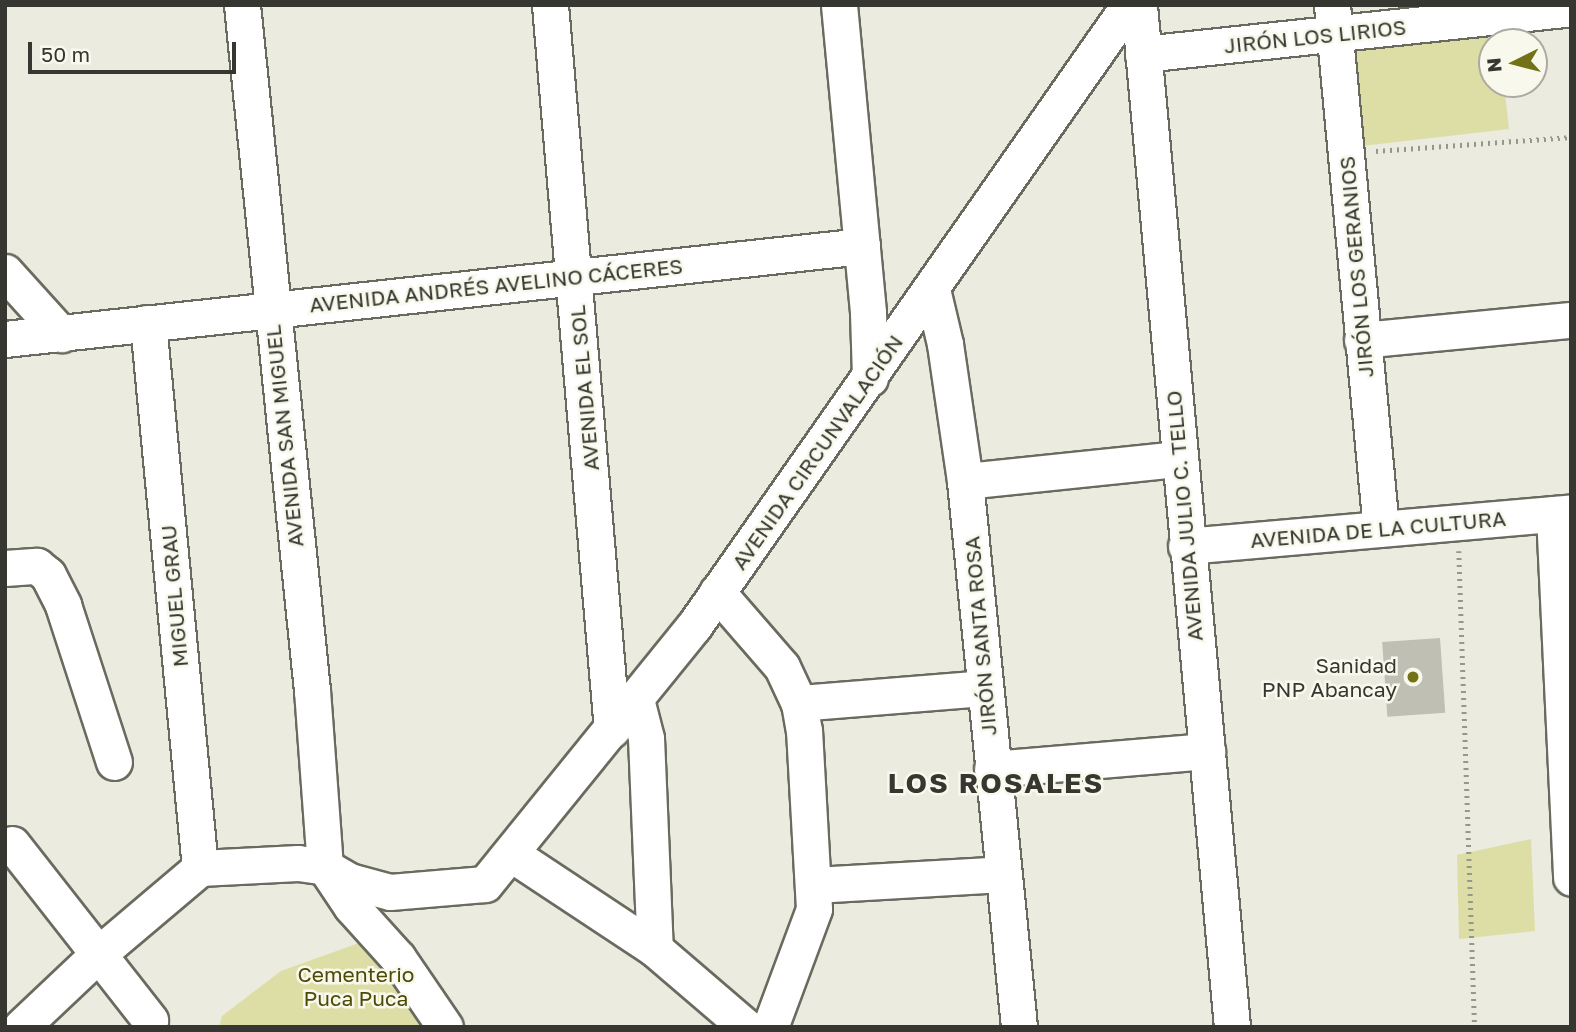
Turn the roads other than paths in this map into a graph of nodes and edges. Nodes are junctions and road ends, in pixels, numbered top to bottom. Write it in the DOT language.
graph roads {
  1 [pos="242,5"];
  2 [pos="550,5"];
  3 [pos="839,5"];
  4 [pos="1129,5"];
  5 [pos="1139,5"];
  6 [pos="1571,8"];
  7 [pos="1333,20"];
  8 [pos="1143,54"];
  9 [pos="862,246"];
  10 [pos="5,272"];
  11 [pos="573,276"];
  12 [pos="932,289"];
  13 [pos="271,310"];
  14 [pos="1571,320"];
  15 [pos="148,323"];
  16 [pos="61,334"];
  17 [pos="5,339"];
  18 [pos="1363,340"];
  19 [pos="870,378"];
  20 [pos="1178,459"];
  21 [pos="965,481"];
  22 [pos="1562,513"];
  23 [pos="1381,530"];
  24 [pos="1186,546"];
  25 [pos="5,568"];
  26 [pos="717,592"];
  27 [pos="984,688"];
  28 [pos="636,699"];
  29 [pos="799,703"];
  30 [pos="612,729"];
  31 [pos="1207,751"];
  32 [pos="114,762"];
  33 [pos="992,769"];
  34 [pos="1568,803"];
  35 [pos="12,844"];
  36 [pos="513,855"];
  37 [pos="325,867"];
  38 [pos="200,868"];
  39 [pos="1003,874"];
  40 [pos="1571,878"];
  41 [pos="814,885"];
  42 [pos="654,949"];
  43 [pos="96,956"];
  44 [pos="150,1020"];
  45 [pos="21,1027"];
  46 [pos="445,1027"];
  47 [pos="746,1027"];
  48 [pos="770,1027"];
  49 [pos="1019,1027"];
  50 [pos="1232,1027"];
  1 -- 13 [label="street, AVENIDA SAN MIGUEL"];
  2 -- 11 [label="street, AVENIDA EL SOL"];
  3 -- 9 [label="street"];
  4 -- 12 [label="street, AVENIDA CIRCUNVALACIÓN"];
  5 -- 8 [label="street, AVENIDA JULIO C. TELLO"];
  6 -- 7 [label="street, JIRÓN LOS LIRIOS"];
  7 -- 8 [label="street, JIRÓN LOS LIRIOS"];
  7 -- 18 [label="street, JIRÓN LOS GERANIOS"];
  8 -- 20 [label="street, AVENIDA JULIO C. TELLO"];
  9 -- 11 [label="street, AVENIDA ANDRÉS AVELINO CÁCERES"];
  9 -- 19 [label="street"];
  10 -- 16 [label="street"];
  11 -- 13 [label="street, AVENIDA ANDRÉS AVELINO CÁCERES"];
  11 -- 30 [label="street, AVENIDA EL SOL"];
  12 -- 19 [label="street, AVENIDA CIRCUNVALACIÓN"];
  12 -- 21 [label="street, JIRÓN SANTA ROSA"];
  13 -- 15 [label="street, AVENIDA ANDRÉS AVELINO CÁCERES"];
  13 -- 37 [label="street, AVENIDA SAN MIGUEL"];
  14 -- 18 [label="street"];
  15 -- 16 [label="street, AVENIDA ANDRÉS AVELINO CÁCERES"];
  15 -- 38 [label="street, MIGUEL GRAU"];
  16 -- 17 [label="street, AVENIDA ANDRÉS AVELINO CÁCERES"];
  18 -- 23 [label="street, JIRÓN LOS GERANIOS"];
  19 -- 26 [label="street, AVENIDA CIRCUNVALACIÓN"];
  20 -- 21 [label="street"];
  20 -- 24 [label="street, AVENIDA JULIO C. TELLO"];
  21 -- 27 [label="street, JIRÓN SANTA ROSA"];
  22 -- 23 [label="street, AVENIDA DE LA CULTURA"];
  22 -- 34 [label="street"];
  23 -- 24 [label="street, AVENIDA DE LA CULTURA"];
  24 -- 31 [label="street, AVENIDA JULIO C. TELLO"];
  25 -- 32 [label="street"];
  26 -- 28 [label="street, AVENIDA CIRCUNVALACIÓN"];
  26 -- 29 [label="street"];
  27 -- 29 [label="street"];
  27 -- 33 [label="street, JIRÓN SANTA ROSA"];
  28 -- 30 [label="street, AVENIDA CIRCUNVALACIÓN"];
  28 -- 42 [label="street"];
  29 -- 41 [label="street"];
  30 -- 36 [label="street, AVENIDA CIRCUNVALACIÓN"];
  31 -- 33 [label="street"];
  31 -- 50 [label="street, AVENIDA JULIO C. TELLO"];
  33 -- 39 [label="street, JIRÓN SANTA ROSA"];
  34 -- 40 [label="street"];
  35 -- 43 [label="street"];
  36 -- 37 [label="street, AVENIDA CIRCUNVALACIÓN"];
  36 -- 42 [label="street"];
  37 -- 38 [label="street"];
  37 -- 46 [label="street"];
  38 -- 43 [label="street"];
  39 -- 41 [label="street"];
  39 -- 49 [label="street, JIRÓN SANTA ROSA"];
  41 -- 48 [label="street"];
  42 -- 47 [label="street"];
  43 -- 44 [label="street"];
  43 -- 45 [label="street"];
}
